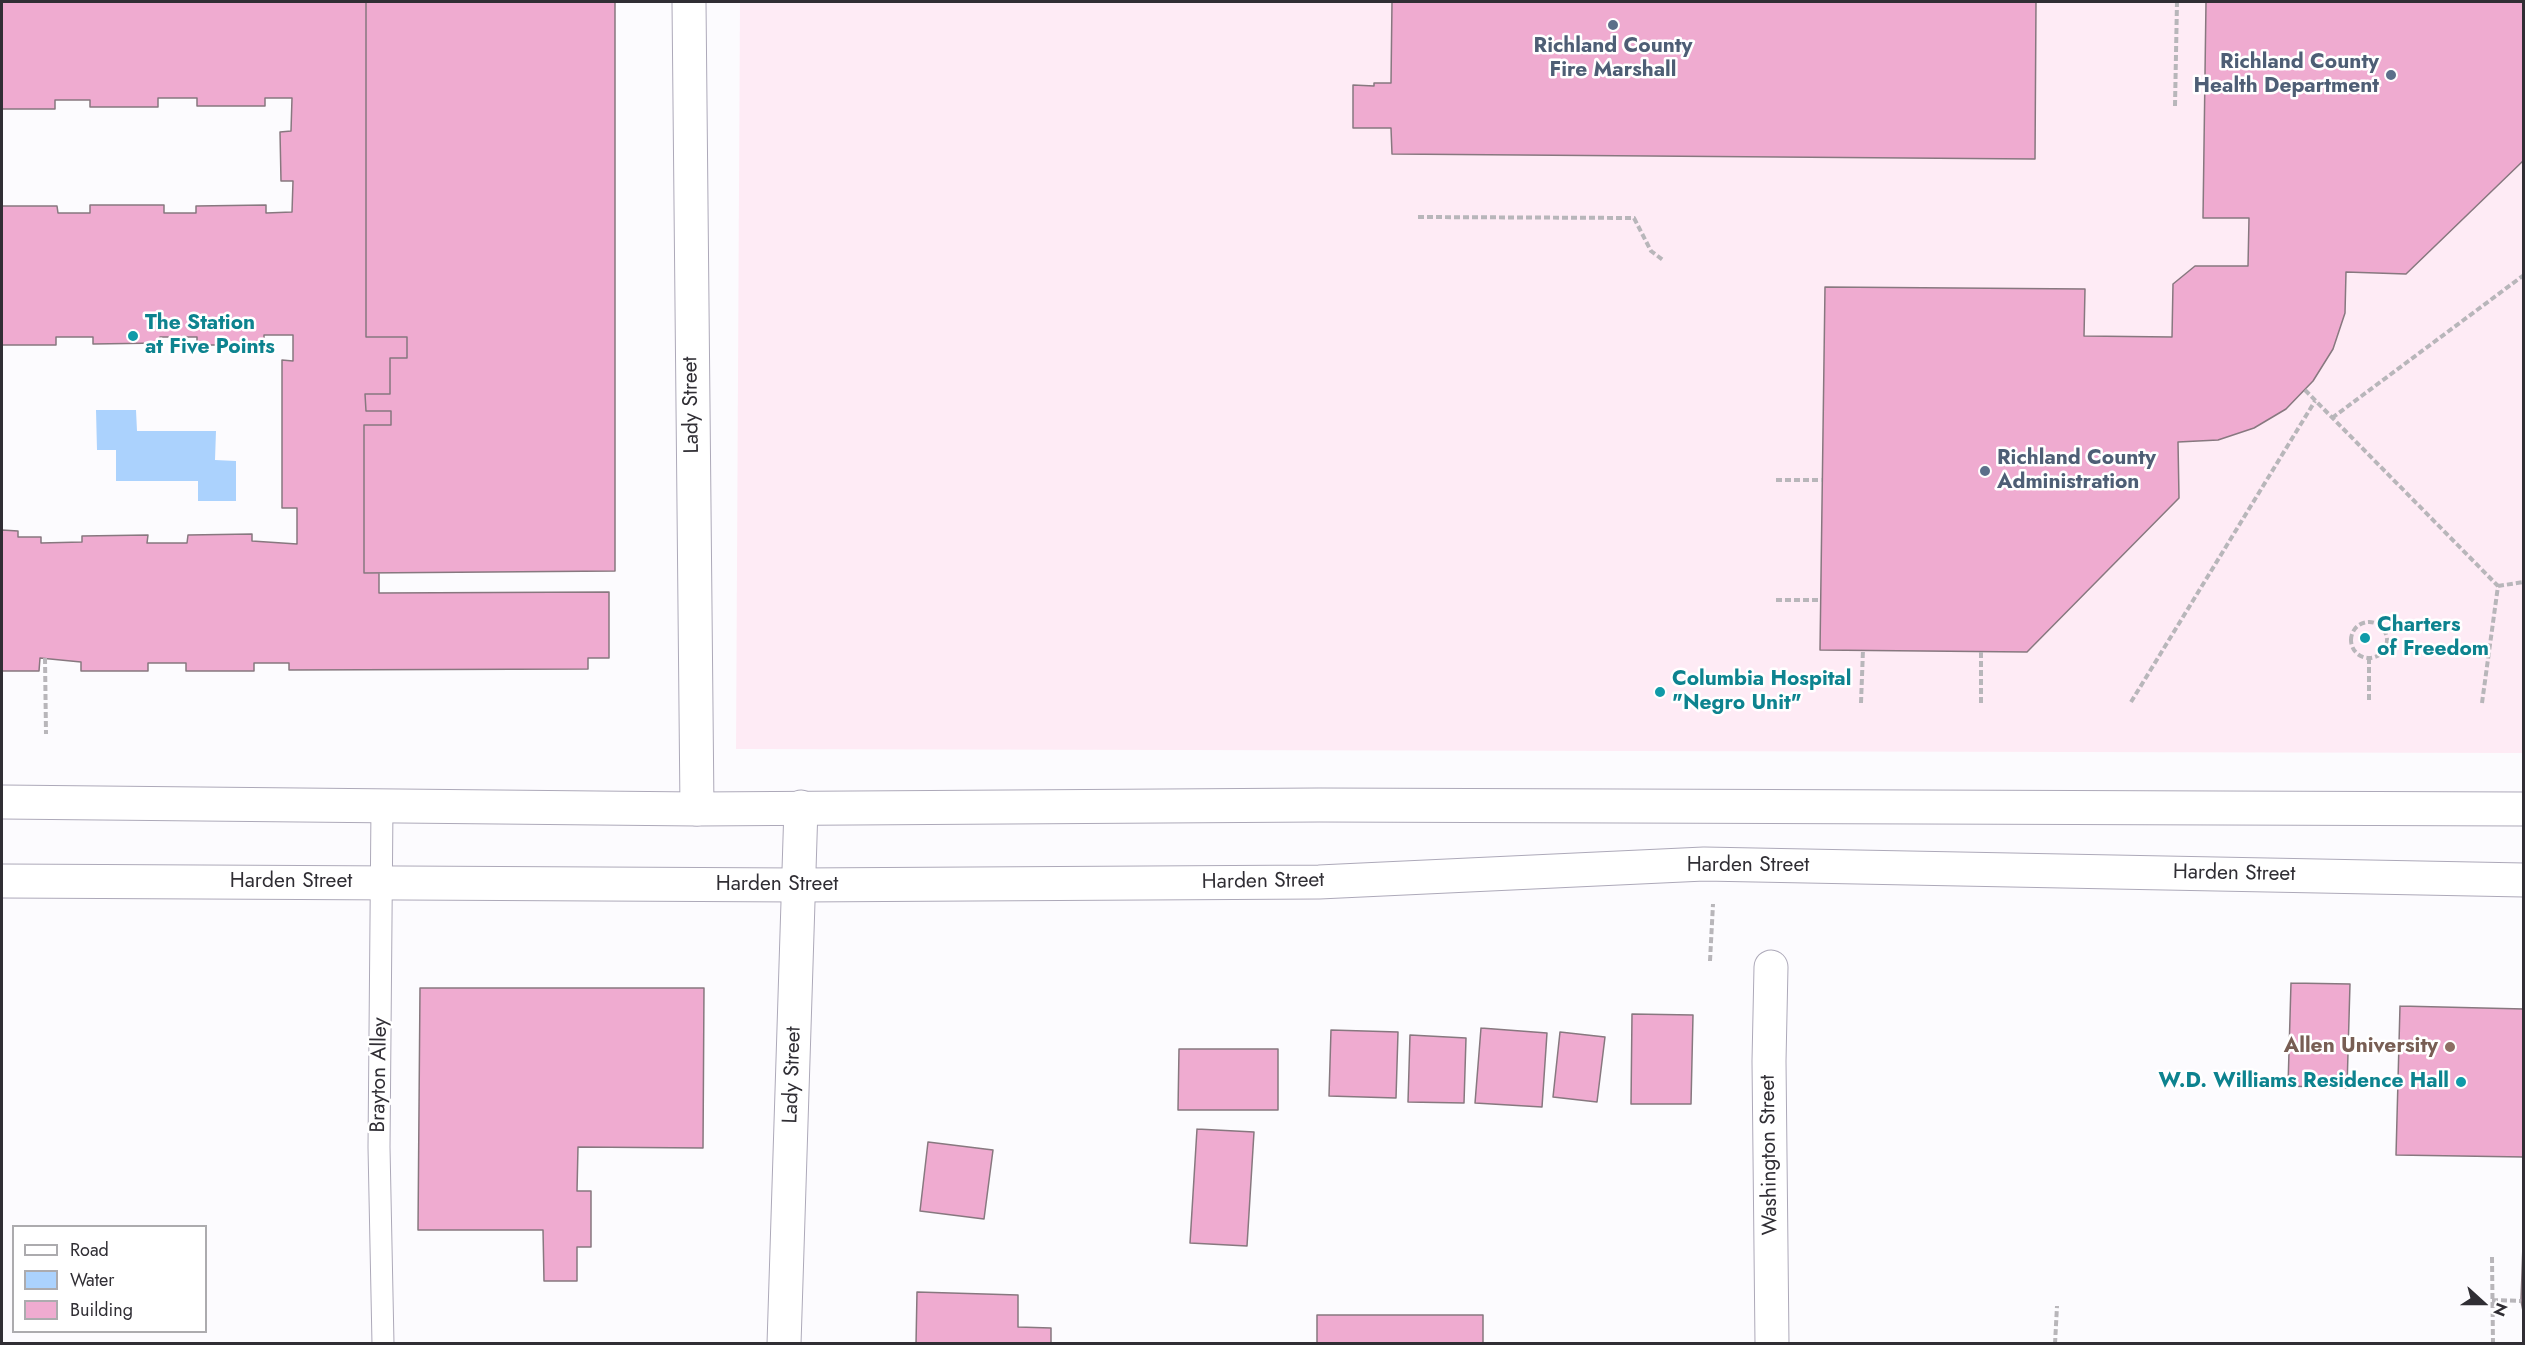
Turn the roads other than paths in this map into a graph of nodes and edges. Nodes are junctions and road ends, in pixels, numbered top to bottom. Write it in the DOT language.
graph roads {
  1 [pos="689,2"];
  2 [pos="2,802"];
  3 [pos="382,806"];
  4 [pos="801,807"];
  5 [pos="697,809"];
  6 [pos="2523,809"];
  7 [pos="2523,880"];
  8 [pos="2,881"];
  9 [pos="382,883"];
  10 [pos="799,885"];
  11 [pos="1771,967"];
  12 [pos="383,1344"];
  13 [pos="784,1344"];
  14 [pos="1772,1344"];
  1 -- 5 [label="main road, Lady Street"];
  2 -- 3 [label="main road"];
  3 -- 5 [label="main road"];
  3 -- 9 [label="lane, Brayton Alley"];
  4 -- 5 [label="main road"];
  4 -- 6 [label="main road"];
  4 -- 10 [label="main road, Lady Street"];
  7 -- 10 [label="main road, Harden Street"];
  8 -- 9 [label="main road, Harden Street"];
  9 -- 10 [label="main road, Harden Street"];
  9 -- 12 [label="lane, Brayton Alley"];
  10 -- 13 [label="main road, Lady Street"];
  11 -- 14 [label="main road, Washington Street"];
}
